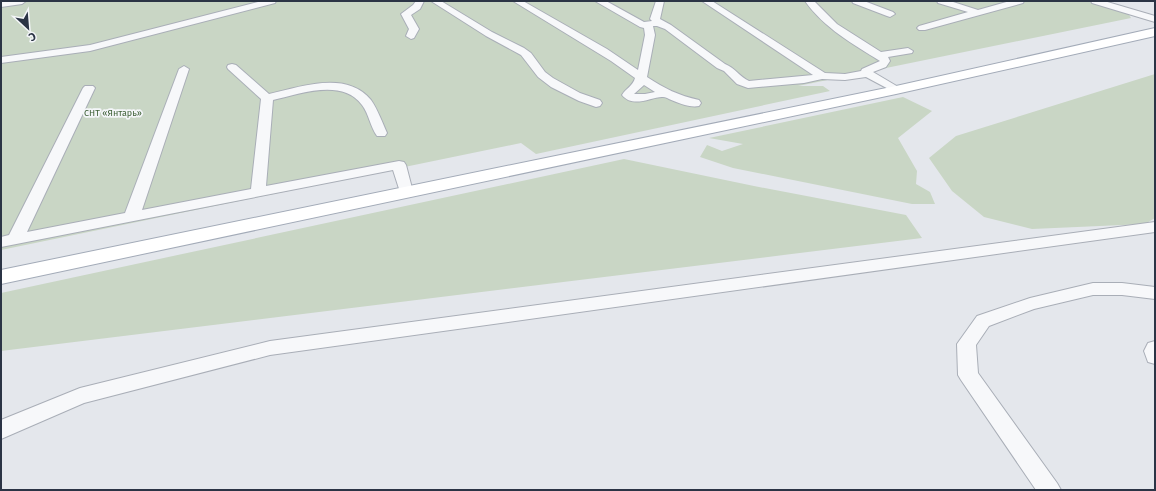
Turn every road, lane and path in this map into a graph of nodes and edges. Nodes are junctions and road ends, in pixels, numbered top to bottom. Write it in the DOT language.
graph roads {
  1 [pos="22,1"];
  2 [pos="272,1"];
  3 [pos="420,1"];
  4 [pos="435,1"];
  5 [pos="517,1"];
  6 [pos="599,1"];
  7 [pos="660,1"];
  8 [pos="706,1"];
  9 [pos="809,1"];
  10 [pos="856,1"];
  11 [pos="941,1"];
  12 [pos="1020,1"];
  13 [pos="1095,1"];
  14 [pos="1,4"];
  15 [pos="976,12"];
  16 [pos="890,14"];
  17 [pos="1155,19"];
  18 [pos="653,24"];
  19 [pos="922,28"];
  20 [pos="1155,32"];
  21 [pos="411,36"];
  22 [pos="908,50"];
  23 [pos="878,56"];
  24 [pos="1,60"];
  25 [pos="232,66"];
  26 [pos="184,69"];
  27 [pos="868,74"];
  28 [pos="822,76"];
  29 [pos="642,78"];
  30 [pos="89,88"];
  31 [pos="896,90"];
  32 [pos="663,93"];
  33 [pos="267,98"];
  34 [pos="695,103"];
  35 [pos="596,104"];
  36 [pos="381,133"];
  37 [pos="258,191"];
  38 [pos="406,192"];
  39 [pos="132,216"];
  40 [pos="1155,227"];
  41 [pos="16,238"];
  42 [pos="1,242"];
  43 [pos="1,277"];
  44 [pos="1155,292"];
  45 [pos="1155,348"];
  46 [pos="1155,357"];
  47 [pos="1,430"];
  48 [pos="1049,490"];
  1 -- 14 [label="street"];
  2 -- 24 [label="street"];
  3 -- 21 [label="street"];
  4 -- 35 [label="street"];
  5 -- 29 [label="street"];
  6 -- 18 [label="street"];
  7 -- 18 [label="street"];
  8 -- 28 [label="street"];
  9 -- 23 [label="street"];
  10 -- 16 [label="street"];
  11 -- 15 [label="street"];
  12 -- 15 [label="street"];
  13 -- 17 [label="street"];
  15 -- 19 [label="street"];
  18 -- 28 [label="street"];
  18 -- 29 [label="street"];
  20 -- 31 [label="main road"];
  22 -- 23 [label="street"];
  23 -- 27 [label="street"];
  25 -- 33 [label="street"];
  26 -- 39 [label="street"];
  27 -- 28 [label="street"];
  27 -- 31 [label="street"];
  29 -- 32 [label="street"];
  29 -- 32 [label="street"];
  30 -- 41 [label="street"];
  31 -- 38 [label="main road"];
  32 -- 34 [label="street"];
  33 -- 36 [label="street"];
  33 -- 37 [label="street"];
  37 -- 38 [label="street"];
  37 -- 39 [label="street"];
  38 -- 43 [label="main road"];
  39 -- 41 [label="street"];
  40 -- 47 [label="street"];
  41 -- 42 [label="street"];
  44 -- 48 [label="street"];
  45 -- 46 [label="street"];
}
